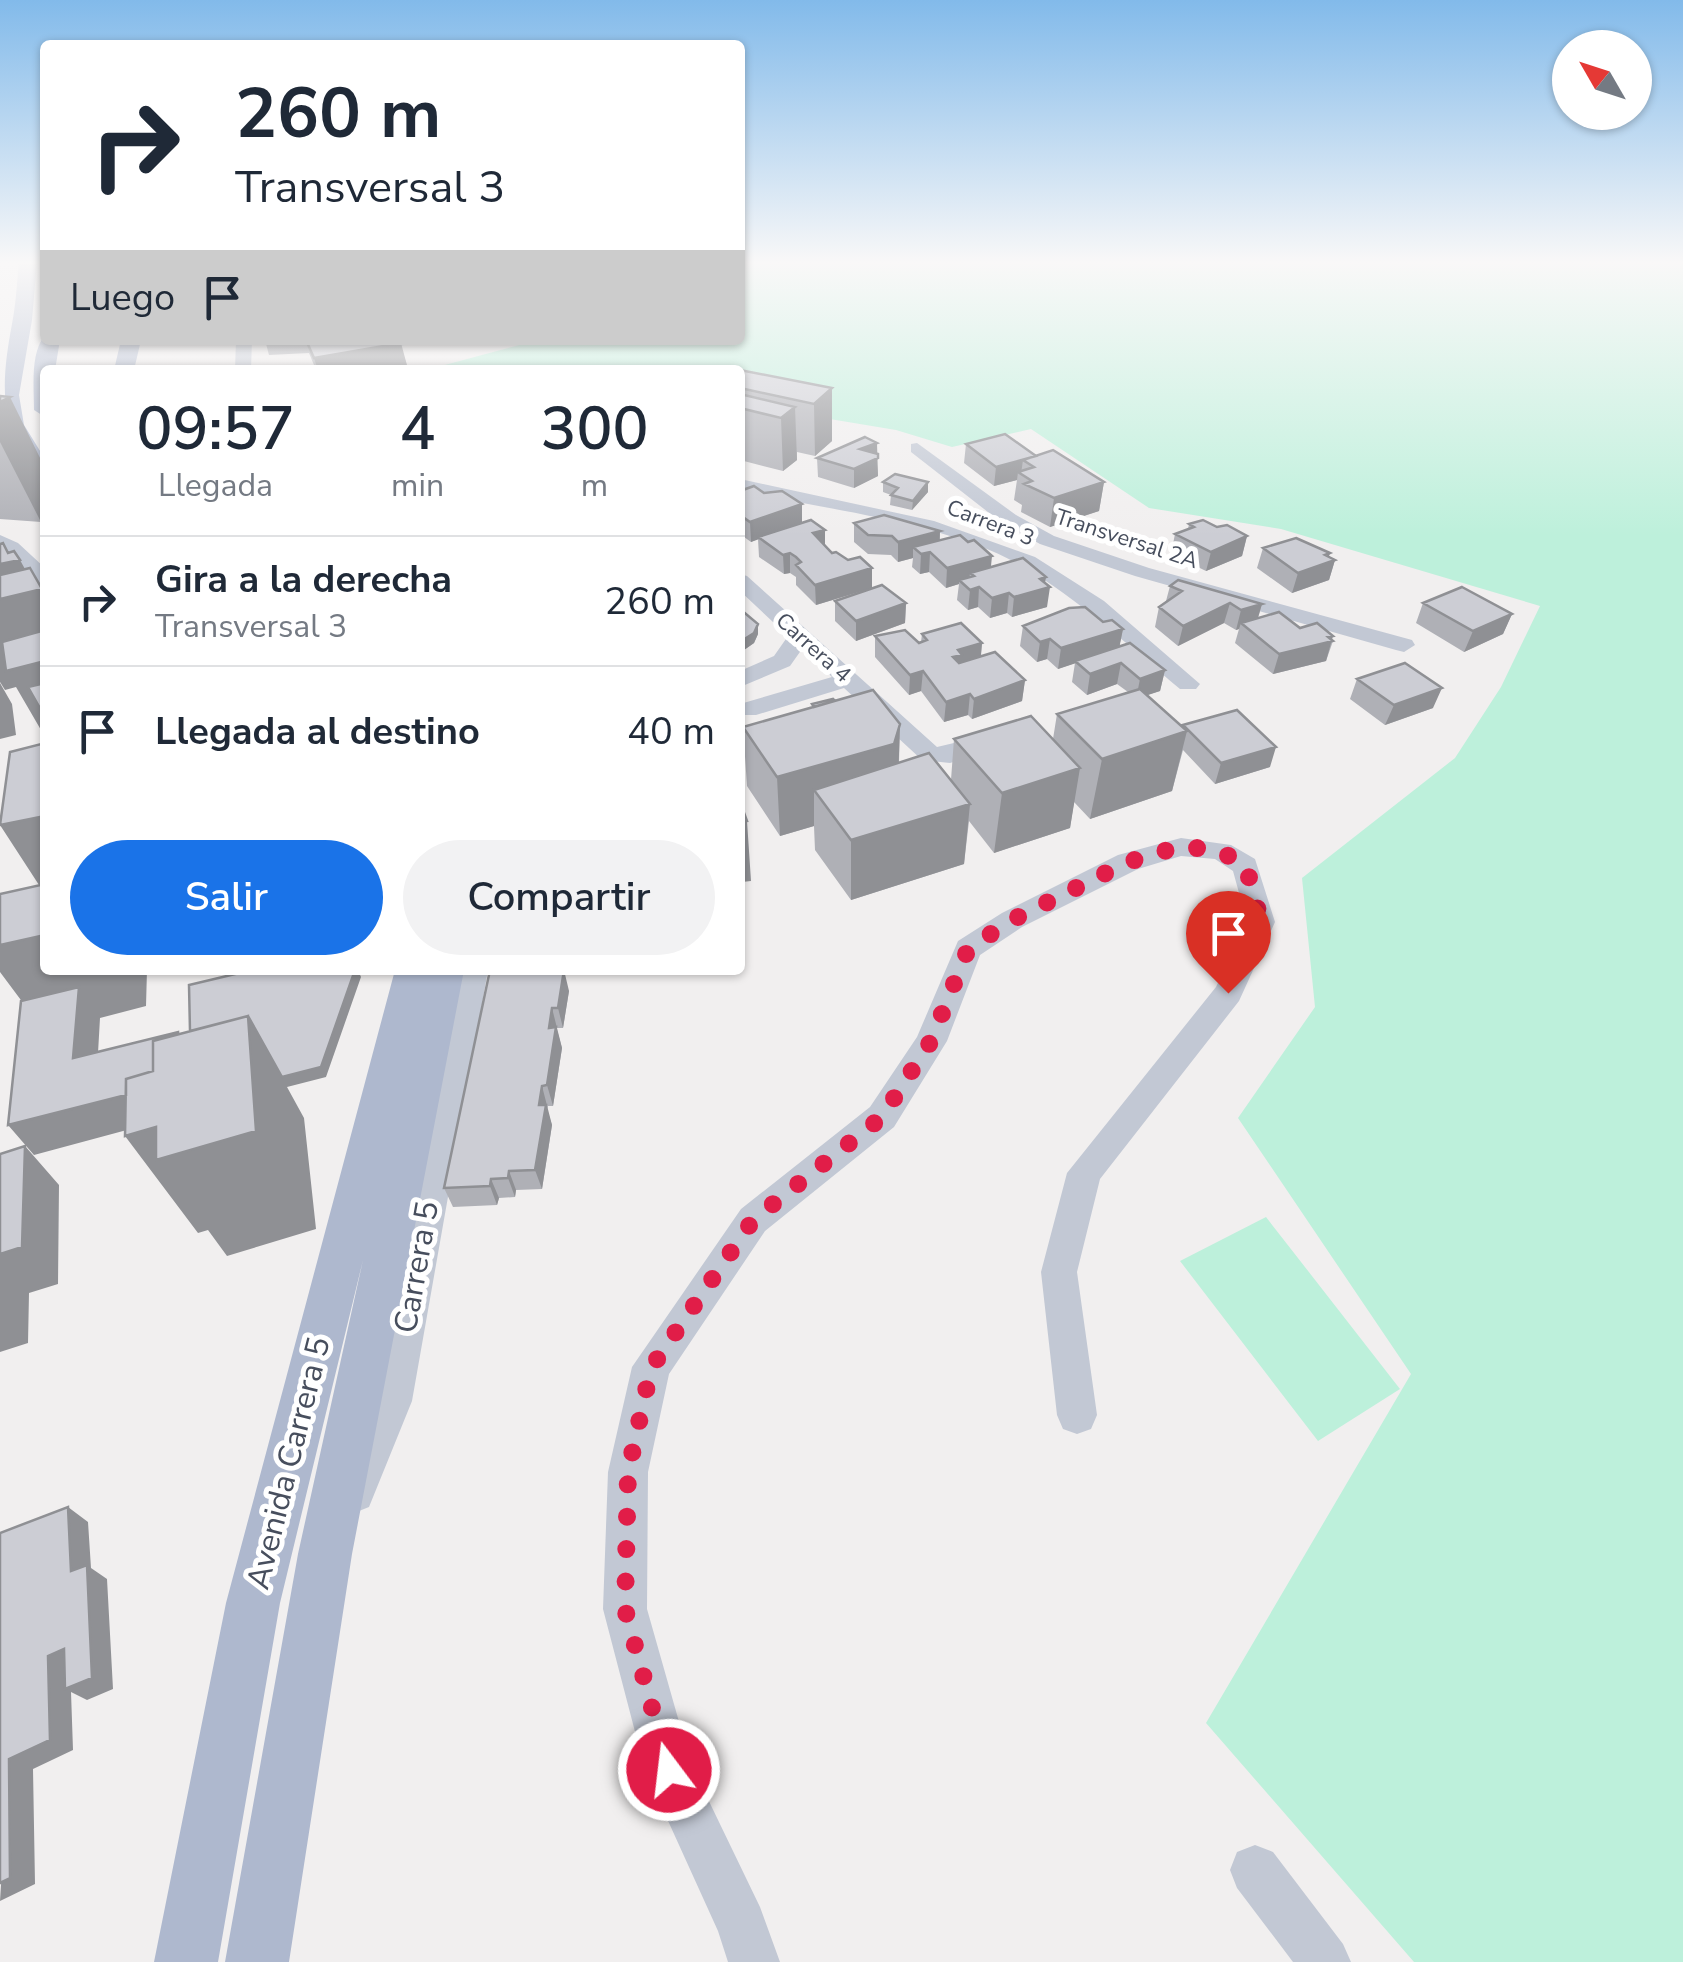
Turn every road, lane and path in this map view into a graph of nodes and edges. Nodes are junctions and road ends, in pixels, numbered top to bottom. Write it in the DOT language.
graph roads {
  1 [pos="13,353"];
  2 [pos="917,448"];
  3 [pos="40,468"];
  4 [pos="745,486"];
  5 [pos="984,500"];
  6 [pos="927,525"];
  7 [pos="0,541"];
  8 [pos="1058,544"];
  9 [pos="1028,561"];
  10 [pos="1142,572"];
  11 [pos="40,575"];
  12 [pos="745,584"];
  13 [pos="1096,606"];
  14 [pos="800,634"];
  15 [pos="1404,645"];
  16 [pos="745,678"];
  17 [pos="849,679"];
  18 [pos="1188,684"];
  19 [pos="748,713"];
  20 [pos="1010,736"];
  21 [pos="413,975"];
  22 [pos="444,975"];
  23 [pos="472,975"];
  24 [pos="1076,1415"];
  25 [pos="325,1554"];
  26 [pos="1255,1870"];
  27 [pos="748,1944"];
  28 [pos="186,1962"];
  29 [pos="256,1962"];
  30 [pos="1325,1962"];
  1 -- 3 [label="main road"];
  2 -- 5 [label="street, Transversal 2A"];
  4 -- 6 [label="street, Carrera 3"];
  5 -- 6 [label="street"];
  5 -- 8 [label="street, Transversal 2A"];
  6 -- 9 [label="street, Carrera 3"];
  7 -- 11 [label="street"];
  8 -- 9 [label="street"];
  8 -- 10 [label="street, Transversal 2A"];
  9 -- 13 [label="street, Carrera 3"];
  10 -- 13 [label="street"];
  10 -- 15 [label="street, Transversal 2A"];
  12 -- 14 [label="street, Carrera 4"];
  13 -- 18 [label="street, Carrera 3"];
  14 -- 16 [label="street"];
  14 -- 17 [label="street, Carrera 4"];
  17 -- 19 [label="street"];
  17 -- 20 [label="street, Carrera 4"];
  21 -- 28 [label="main road, Avenida Carrera 5"];
  22 -- 25 [label="main road, Avenida Carrera 5"];
  23 -- 25 [label="street, Carrera 5"];
  24 -- 27 [label="street"];
  25 -- 29 [label="main road, Avenida Carrera 5"];
  26 -- 30 [label="street"];
}
